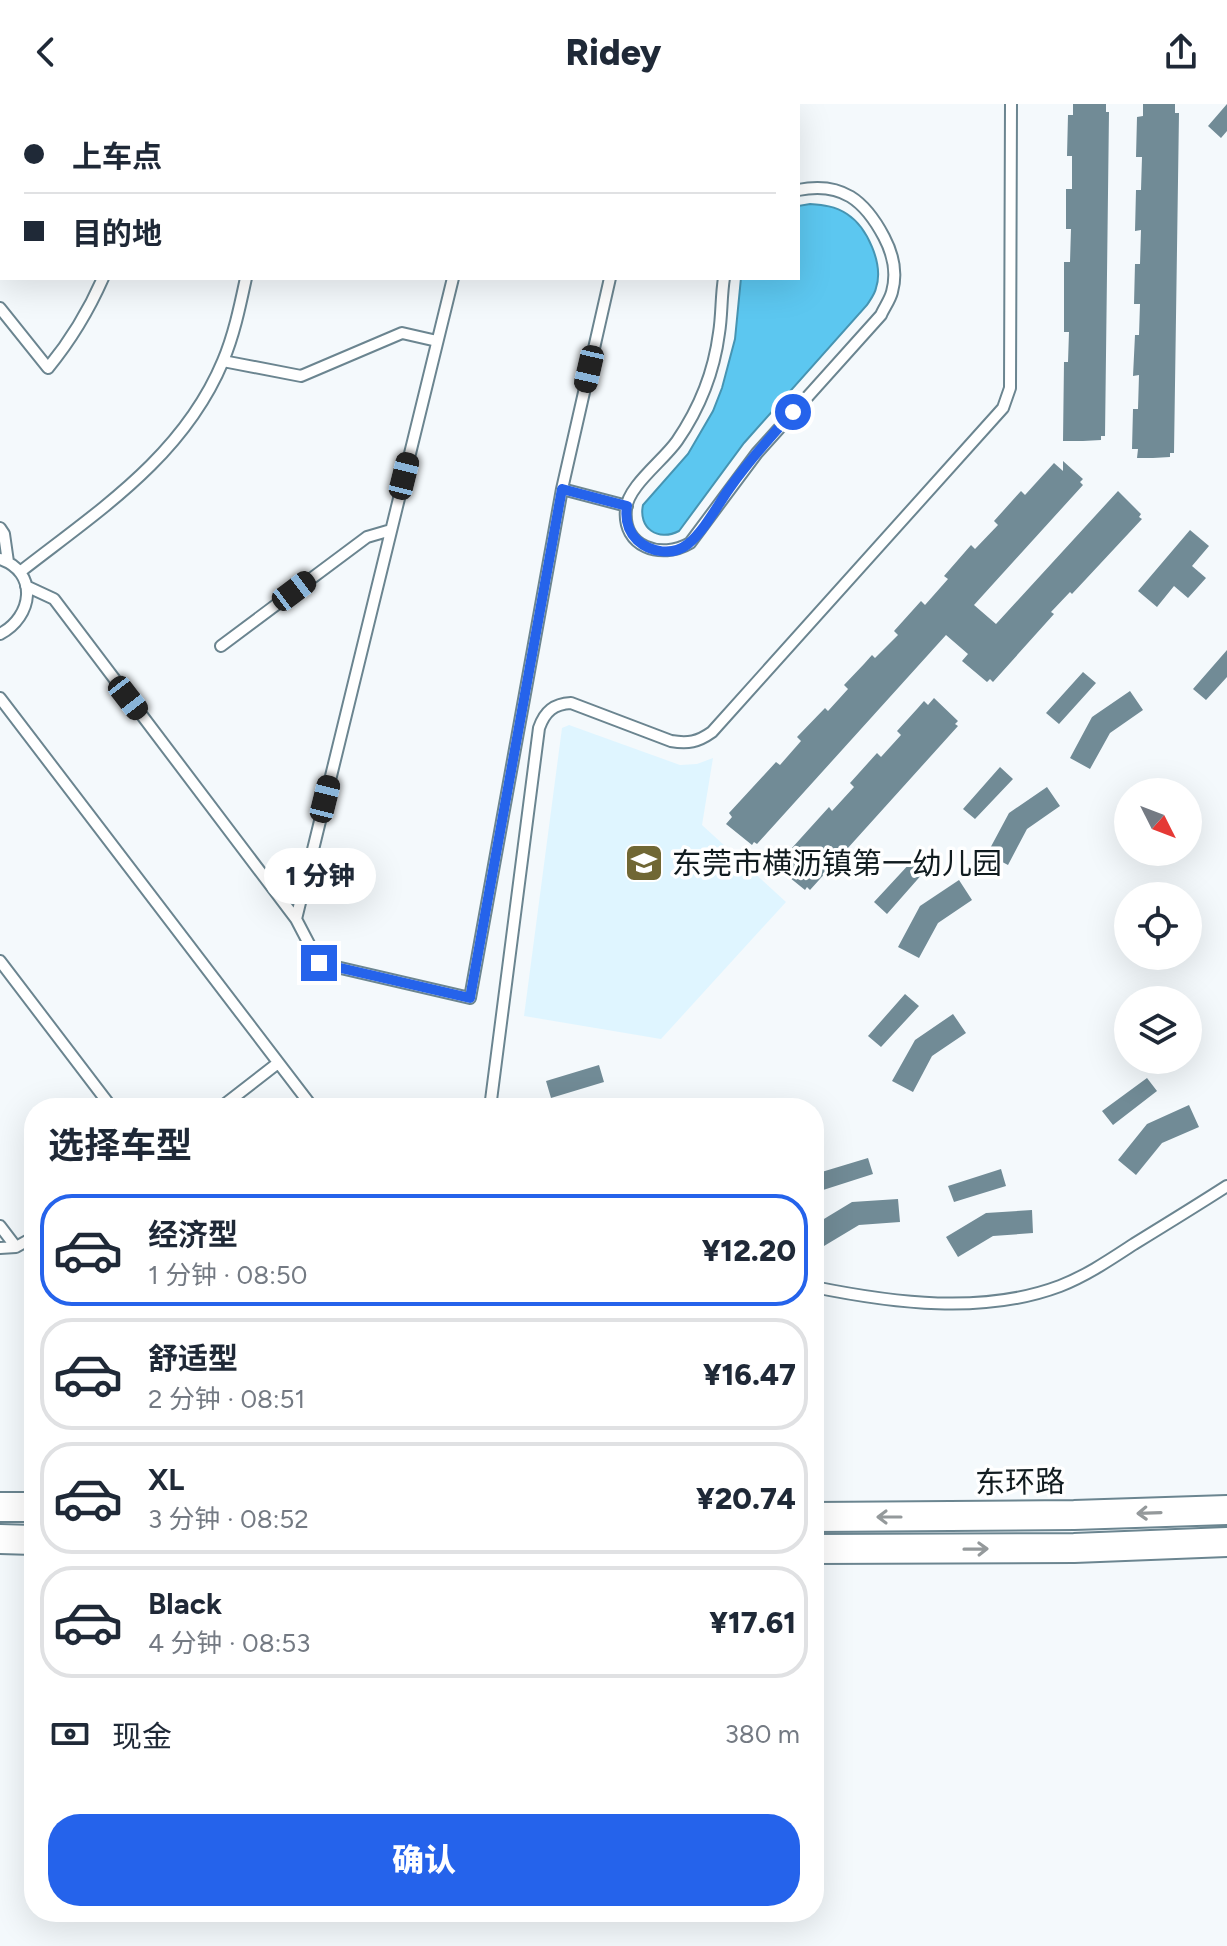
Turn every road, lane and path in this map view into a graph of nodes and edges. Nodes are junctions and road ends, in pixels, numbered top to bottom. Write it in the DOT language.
graph roads {
  1 [pos="1011,104"];
  2 [pos="800,189"];
  3 [pos="102,280"];
  4 [pos="246,280"];
  5 [pos="452,280"];
  6 [pos="610,280"];
  7 [pos="724,280"];
  8 [pos="0,308"];
  9 [pos="437,341"];
  10 [pos="223,361"];
  11 [pos="562,489"];
  12 [pos="627,506"];
  13 [pos="0,528"];
  14 [pos="391,530"];
  15 [pos="4,560"];
  16 [pos="20,572"];
  17 [pos="26,586"];
  18 [pos="0,634"];
  19 [pos="221,646"];
  20 [pos="0,698"];
  21 [pos="296,919"];
  22 [pos="0,961"];
  23 [pos="278,1063"];
  24 [pos="104,1098"];
  25 [pos="233,1098"];
  26 [pos="305,1098"];
  27 [pos="491,1098"];
  28 [pos="1227,1186"];
  29 [pos="0,1226"];
  30 [pos="24,1243"];
  31 [pos="16,1247"];
  32 [pos="0,1248"];
  33 [pos="824,1289"];
  34 [pos="0,1507"];
  35 [pos="24,1507"];
  36 [pos="1227,1510"];
  37 [pos="824,1517"];
  38 [pos="0,1539"];
  39 [pos="24,1540"];
  40 [pos="1227,1542"];
  41 [pos="824,1549"];
  1 -- 27 [label="lane"];
  2 -- 12 [label="lane"];
  3 -- 8 [label="lane"];
  4 -- 10 [label="lane"];
  5 -- 9 [label="lane"];
  6 -- 11 [label="lane"];
  7 -- 12 [label="lane"];
  9 -- 10 [label="lane"];
  9 -- 14 [label="lane"];
  10 -- 16 [label="lane"];
  11 -- 12 [label="lane"];
  11 -- 21 [label="lane"];
  13 -- 15 [label="lane"];
  14 -- 19 [label="lane"];
  14 -- 21 [label="lane"];
  15 -- 16 [label="lane"];
  16 -- 17 [label="lane"];
  17 -- 18 [label="lane"];
  17 -- 21 [label="lane"];
  20 -- 23 [label="lane"];
  22 -- 24 [label="lane"];
  23 -- 25 [label="lane"];
  23 -- 26 [label="lane"];
  28 -- 33 [label="lane"];
  29 -- 31 [label="lane"];
  30 -- 31 [label="lane"];
  31 -- 32 [label="lane"];
  34 -- 35 [label="main road"];
  36 -- 37 [label="main road, 东环路, one-way"];
  38 -- 39 [label="main road"];
  41 -- 40 [label="main road, one-way"];
}
